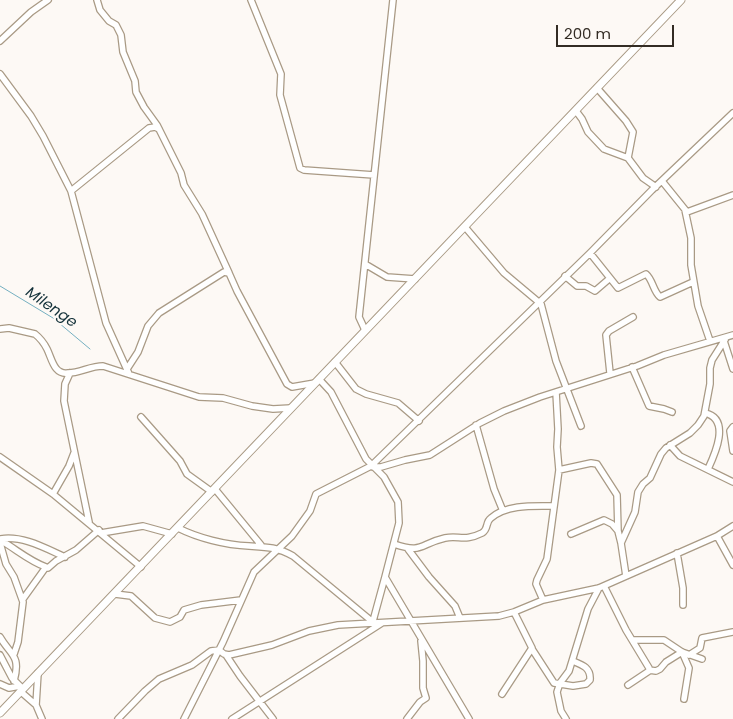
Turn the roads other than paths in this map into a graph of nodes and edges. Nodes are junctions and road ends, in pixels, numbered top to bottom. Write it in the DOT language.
graph roads {
  1 [pos="48,0"];
  2 [pos="97,0"];
  3 [pos="251,0"];
  4 [pos="393,0"];
  5 [pos="681,0"];
  6 [pos="0,41"];
  7 [pos="0,74"];
  8 [pos="597,88"];
  9 [pos="576,110"];
  10 [pos="732,116"];
  11 [pos="159,129"];
  12 [pos="628,158"];
  13 [pos="374,175"];
  14 [pos="662,182"];
  15 [pos="656,187"];
  16 [pos="71,191"];
  17 [pos="733,195"];
  18 [pos="685,210"];
  19 [pos="465,226"];
  20 [pos="590,253"];
  21 [pos="365,264"];
  22 [pos="229,273"];
  23 [pos="566,276"];
  24 [pos="415,279"];
  25 [pos="610,280"];
  26 [pos="693,282"];
  27 [pos="538,303"];
  28 [pos="633,318"];
  29 [pos="0,329"];
  30 [pos="365,330"];
  31 [pos="733,335"];
  32 [pos="725,340"];
  33 [pos="710,341"];
  34 [pos="335,362"];
  35 [pos="632,367"];
  36 [pos="733,369"];
  37 [pos="128,372"];
  38 [pos="70,373"];
  39 [pos="610,373"];
  40 [pos="317,381"];
  41 [pos="566,388"];
  42 [pos="556,392"];
  43 [pos="291,408"];
  44 [pos="672,412"];
  45 [pos="705,413"];
  46 [pos="140,417"];
  47 [pos="418,421"];
  48 [pos="476,425"];
  49 [pos="581,426"];
  50 [pos="733,427"];
  51 [pos="670,445"];
  52 [pos="74,451"];
  53 [pos="733,451"];
  54 [pos="0,457"];
  55 [pos="371,466"];
  56 [pos="708,469"];
  57 [pos="559,470"];
  58 [pos="733,482"];
  59 [pos="213,491"];
  60 [pos="53,494"];
  61 [pos="554,506"];
  62 [pos="503,511"];
  63 [pos="89,522"];
  64 [pos="733,526"];
  65 [pos="178,528"];
  66 [pos="100,531"];
  67 [pos="618,531"];
  68 [pos="172,534"];
  69 [pos="571,534"];
  70 [pos="717,536"];
  71 [pos="0,541"];
  72 [pos="621,543"];
  73 [pos="394,544"];
  74 [pos="260,545"];
  75 [pos="279,548"];
  76 [pos="408,548"];
  77 [pos="678,553"];
  78 [pos="65,557"];
  79 [pos="733,565"];
  80 [pos="142,566"];
  81 [pos="46,567"];
  82 [pos="626,576"];
  83 [pos="385,577"];
  84 [pos="601,587"];
  85 [pos="115,594"];
  86 [pos="23,599"];
  87 [pos="241,600"];
  88 [pos="543,600"];
  89 [pos="684,605"];
  90 [pos="514,612"];
  91 [pos="460,618"];
  92 [pos="410,621"];
  93 [pos="373,622"];
  94 [pos="384,622"];
  95 [pos="733,632"];
  96 [pos="0,637"];
  97 [pos="420,639"];
  98 [pos="633,640"];
  99 [pos="532,649"];
  100 [pos="219,650"];
  101 [pos="682,652"];
  102 [pos="14,654"];
  103 [pos="689,654"];
  104 [pos="0,655"];
  105 [pos="226,655"];
  106 [pos="702,659"];
  107 [pos="573,661"];
  108 [pos="649,670"];
  109 [pos="38,673"];
  110 [pos="14,681"];
  111 [pos="0,684"];
  112 [pos="559,685"];
  113 [pos="628,685"];
  114 [pos="21,689"];
  115 [pos="502,694"];
  116 [pos="684,699"];
  117 [pos="259,701"];
  118 [pos="36,705"];
  119 [pos="0,713"];
  120 [pos="42,719"];
  121 [pos="118,719"];
  122 [pos="184,719"];
  123 [pos="232,719"];
  124 [pos="273,719"];
  125 [pos="407,719"];
  126 [pos="469,719"];
  127 [pos="566,719"];
  1 -- 6 [label="street"];
  2 -- 11 [label="street"];
  3 -- 13 [label="street"];
  4 -- 13 [label="street"];
  5 -- 8 [label="main road"];
  7 -- 16 [label="street"];
  8 -- 9 [label="main road"];
  8 -- 12 [label="street"];
  9 -- 12 [label="street"];
  9 -- 19 [label="main road"];
  10 -- 14 [label="street"];
  11 -- 16 [label="street"];
  11 -- 22 [label="street"];
  12 -- 15 [label="street"];
  13 -- 21 [label="street"];
  14 -- 15 [label="street"];
  14 -- 18 [label="street"];
  15 -- 20 [label="street"];
  16 -- 37 [label="street"];
  17 -- 18 [label="street"];
  18 -- 26 [label="street"];
  19 -- 24 [label="main road"];
  19 -- 27 [label="street"];
  20 -- 23 [label="street"];
  20 -- 25 [label="street"];
  21 -- 24 [label="street"];
  21 -- 30 [label="street"];
  22 -- 37 [label="street"];
  22 -- 40 [label="street"];
  23 -- 25 [label="street"];
  23 -- 27 [label="street"];
  24 -- 30 [label="main road"];
  25 -- 26 [label="street"];
  26 -- 33 [label="street"];
  27 -- 41 [label="street"];
  27 -- 47 [label="street"];
  28 -- 39 [label="street"];
  29 -- 38 [label="street"];
  30 -- 34 [label="main road"];
  31 -- 32 [label="street"];
  32 -- 33 [label="street"];
  32 -- 36 [label="street"];
  32 -- 45 [label="street"];
  33 -- 35 [label="street"];
  34 -- 40 [label="main road"];
  34 -- 47 [label="street"];
  35 -- 39 [label="street"];
  35 -- 44 [label="street"];
  37 -- 38 [label="street"];
  37 -- 43 [label="street"];
  38 -- 52 [label="street"];
  39 -- 41 [label="street"];
  40 -- 43 [label="main road"];
  40 -- 55 [label="street"];
  41 -- 42 [label="street"];
  41 -- 49 [label="street"];
  42 -- 48 [label="street"];
  42 -- 57 [label="street"];
  43 -- 59 [label="main road"];
  45 -- 51 [label="street"];
  45 -- 56 [label="street"];
  46 -- 59 [label="street"];
  47 -- 55 [label="street"];
  48 -- 55 [label="street"];
  48 -- 62 [label="street"];
  50 -- 53 [label="street"];
  51 -- 56 [label="street"];
  51 -- 72 [label="street"];
  52 -- 60 [label="street"];
  52 -- 63 [label="street"];
  54 -- 60 [label="street"];
  55 -- 73 [label="street"];
  55 -- 75 [label="street"];
  56 -- 58 [label="street"];
  57 -- 61 [label="street"];
  57 -- 67 [label="street"];
  59 -- 65 [label="main road"];
  59 -- 74 [label="street"];
  60 -- 63 [label="street"];
  61 -- 62 [label="street"];
  61 -- 88 [label="street"];
  62 -- 76 [label="street"];
  63 -- 66 [label="street"];
  64 -- 70 [label="street"];
  65 -- 68 [label="main road"];
  65 -- 74 [label="street"];
  66 -- 68 [label="street"];
  66 -- 78 [label="street"];
  66 -- 80 [label="street"];
  67 -- 69 [label="street"];
  67 -- 72 [label="street"];
  68 -- 80 [label="main road"];
  70 -- 77 [label="street"];
  70 -- 79 [label="street"];
  71 -- 78 [label="street"];
  71 -- 81 [label="street"];
  71 -- 86 [label="street"];
  72 -- 82 [label="street"];
  73 -- 76 [label="street"];
  73 -- 83 [label="street"];
  74 -- 75 [label="street"];
  75 -- 87 [label="street"];
  75 -- 93 [label="street"];
  76 -- 91 [label="street"];
  77 -- 82 [label="street"];
  77 -- 89 [label="street"];
  78 -- 81 [label="street"];
  80 -- 85 [label="main road"];
  81 -- 86 [label="street"];
  82 -- 84 [label="street"];
  83 -- 92 [label="street"];
  83 -- 93 [label="street"];
  84 -- 88 [label="street"];
  84 -- 98 [label="street"];
  84 -- 107 [label="street"];
  85 -- 87 [label="street"];
  85 -- 109 [label="main road"];
  86 -- 102 [label="street"];
  87 -- 100 [label="street"];
  88 -- 90 [label="street"];
  90 -- 91 [label="street"];
  90 -- 99 [label="street"];
  91 -- 92 [label="street"];
  92 -- 94 [label="street"];
  92 -- 97 [label="street"];
  93 -- 94 [label="street"];
  93 -- 105 [label="street"];
  94 -- 117 [label="street"];
  95 -- 103 [label="street"];
  96 -- 102 [label="street"];
  97 -- 125 [label="street"];
  97 -- 126 [label="street"];
  98 -- 101 [label="street"];
  98 -- 108 [label="street"];
  99 -- 112 [label="street"];
  99 -- 115 [label="street"];
  100 -- 105 [label="street"];
  100 -- 121 [label="street"];
  100 -- 122 [label="street"];
  101 -- 103 [label="street"];
  101 -- 108 [label="street"];
  101 -- 116 [label="street"];
  102 -- 110 [label="street"];
  103 -- 106 [label="street"];
  104 -- 110 [label="street"];
  105 -- 117 [label="street"];
  107 -- 112 [label="street"];
  107 -- 112 [label="street"];
  108 -- 113 [label="street"];
  109 -- 114 [label="main road"];
  109 -- 118 [label="street"];
  110 -- 114 [label="street"];
  111 -- 114 [label="street"];
  112 -- 127 [label="street"];
  114 -- 118 [label="street"];
  114 -- 119 [label="main road"];
  117 -- 123 [label="street"];
  117 -- 124 [label="street"];
  118 -- 120 [label="street"];
}
